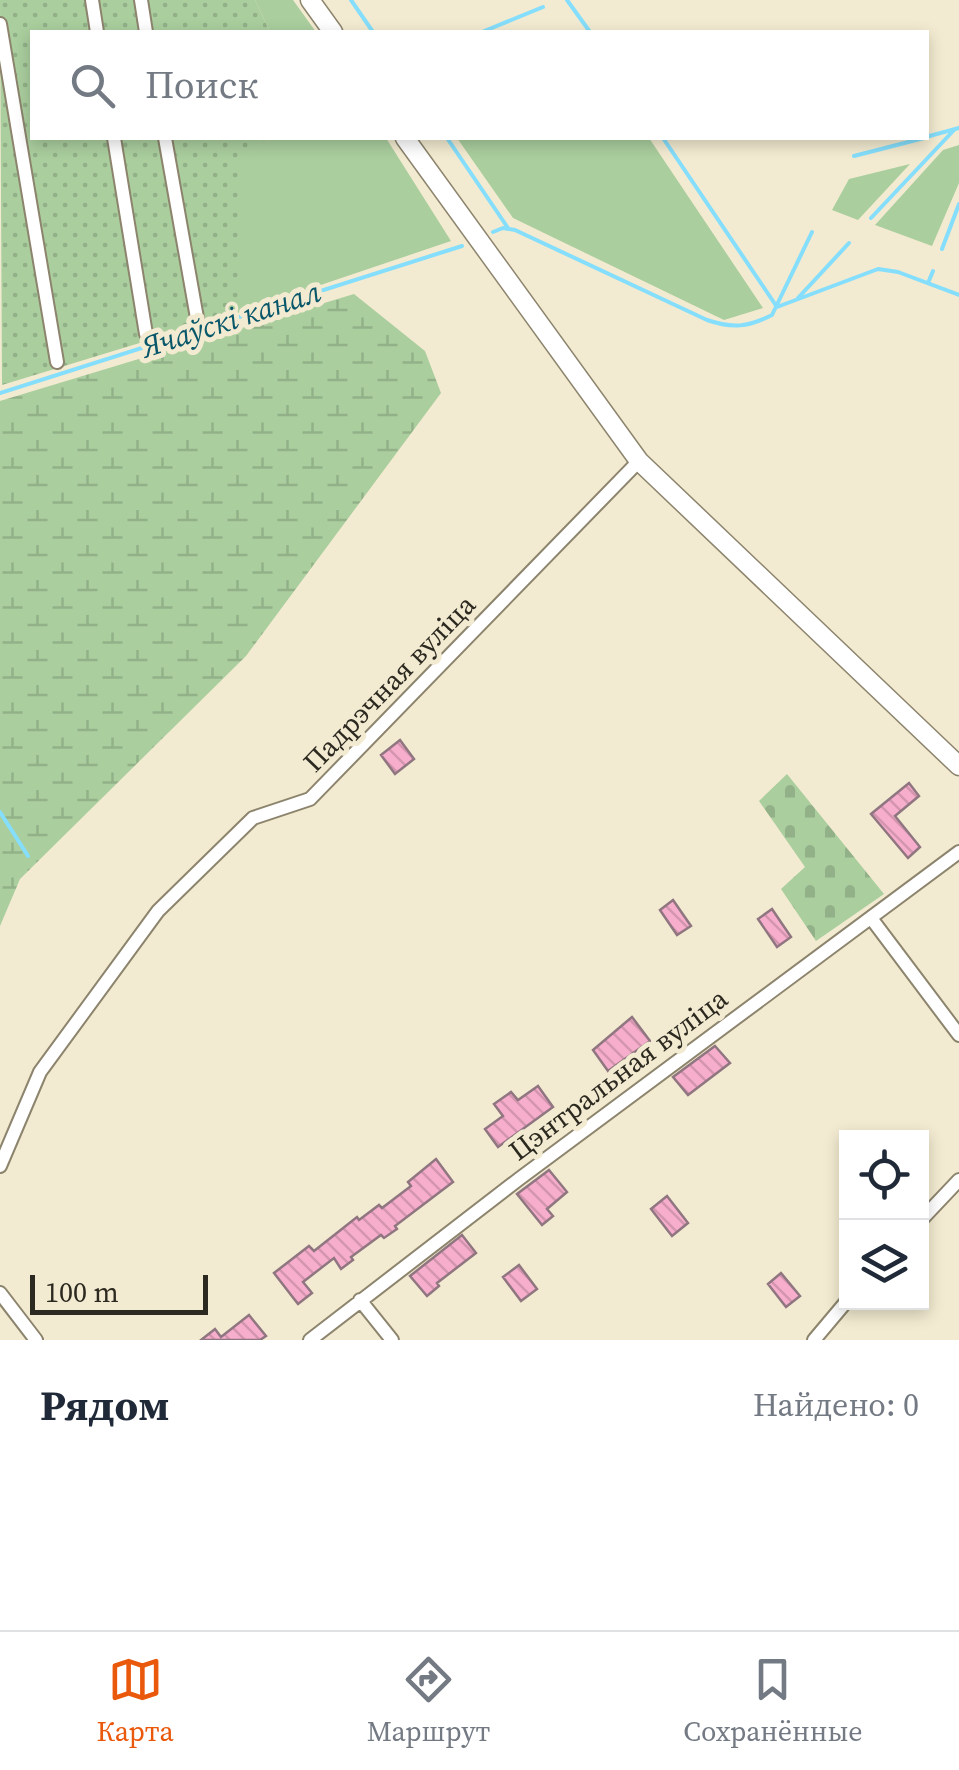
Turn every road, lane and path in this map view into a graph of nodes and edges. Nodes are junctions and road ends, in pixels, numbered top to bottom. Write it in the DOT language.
graph roads {
  1 [pos="92,0"];
  2 [pos="141,0"];
  3 [pos="310,0"];
  4 [pos="0,24"];
  5 [pos="97,30"];
  6 [pos="146,30"];
  7 [pos="332,30"];
  8 [pos="114,140"];
  9 [pos="165,140"];
  10 [pos="406,140"];
  11 [pos="197,318"];
  12 [pos="146,334"];
  13 [pos="57,362"];
  14 [pos="639,461"];
  15 [pos="959,766"];
  16 [pos="959,852"];
  17 [pos="870,918"];
  18 [pos="959,1035"];
  19 [pos="0,1166"];
  20 [pos="959,1180"];
  21 [pos="929,1212"];
  22 [pos="0,1293"];
  23 [pos="360,1300"];
  24 [pos="839,1310"];
  25 [pos="36,1340"];
  26 [pos="310,1340"];
  27 [pos="392,1340"];
  28 [pos="814,1340"];
  1 -- 5 [label="street"];
  2 -- 6 [label="street"];
  3 -- 7 [label="main road"];
  4 -- 13 [label="street"];
  8 -- 12 [label="street"];
  9 -- 11 [label="street"];
  10 -- 14 [label="main road"];
  14 -- 15 [label="main road"];
  14 -- 19 [label="street, Падрэчная вуліца"];
  16 -- 17 [label="street, Цэнтральная вуліца"];
  17 -- 18 [label="street"];
  17 -- 23 [label="street, Цэнтральная вуліца"];
  20 -- 21 [label="street"];
  22 -- 25 [label="street"];
  23 -- 26 [label="street, Цэнтральная вуліца"];
  23 -- 27 [label="street"];
  24 -- 28 [label="street"];
}
